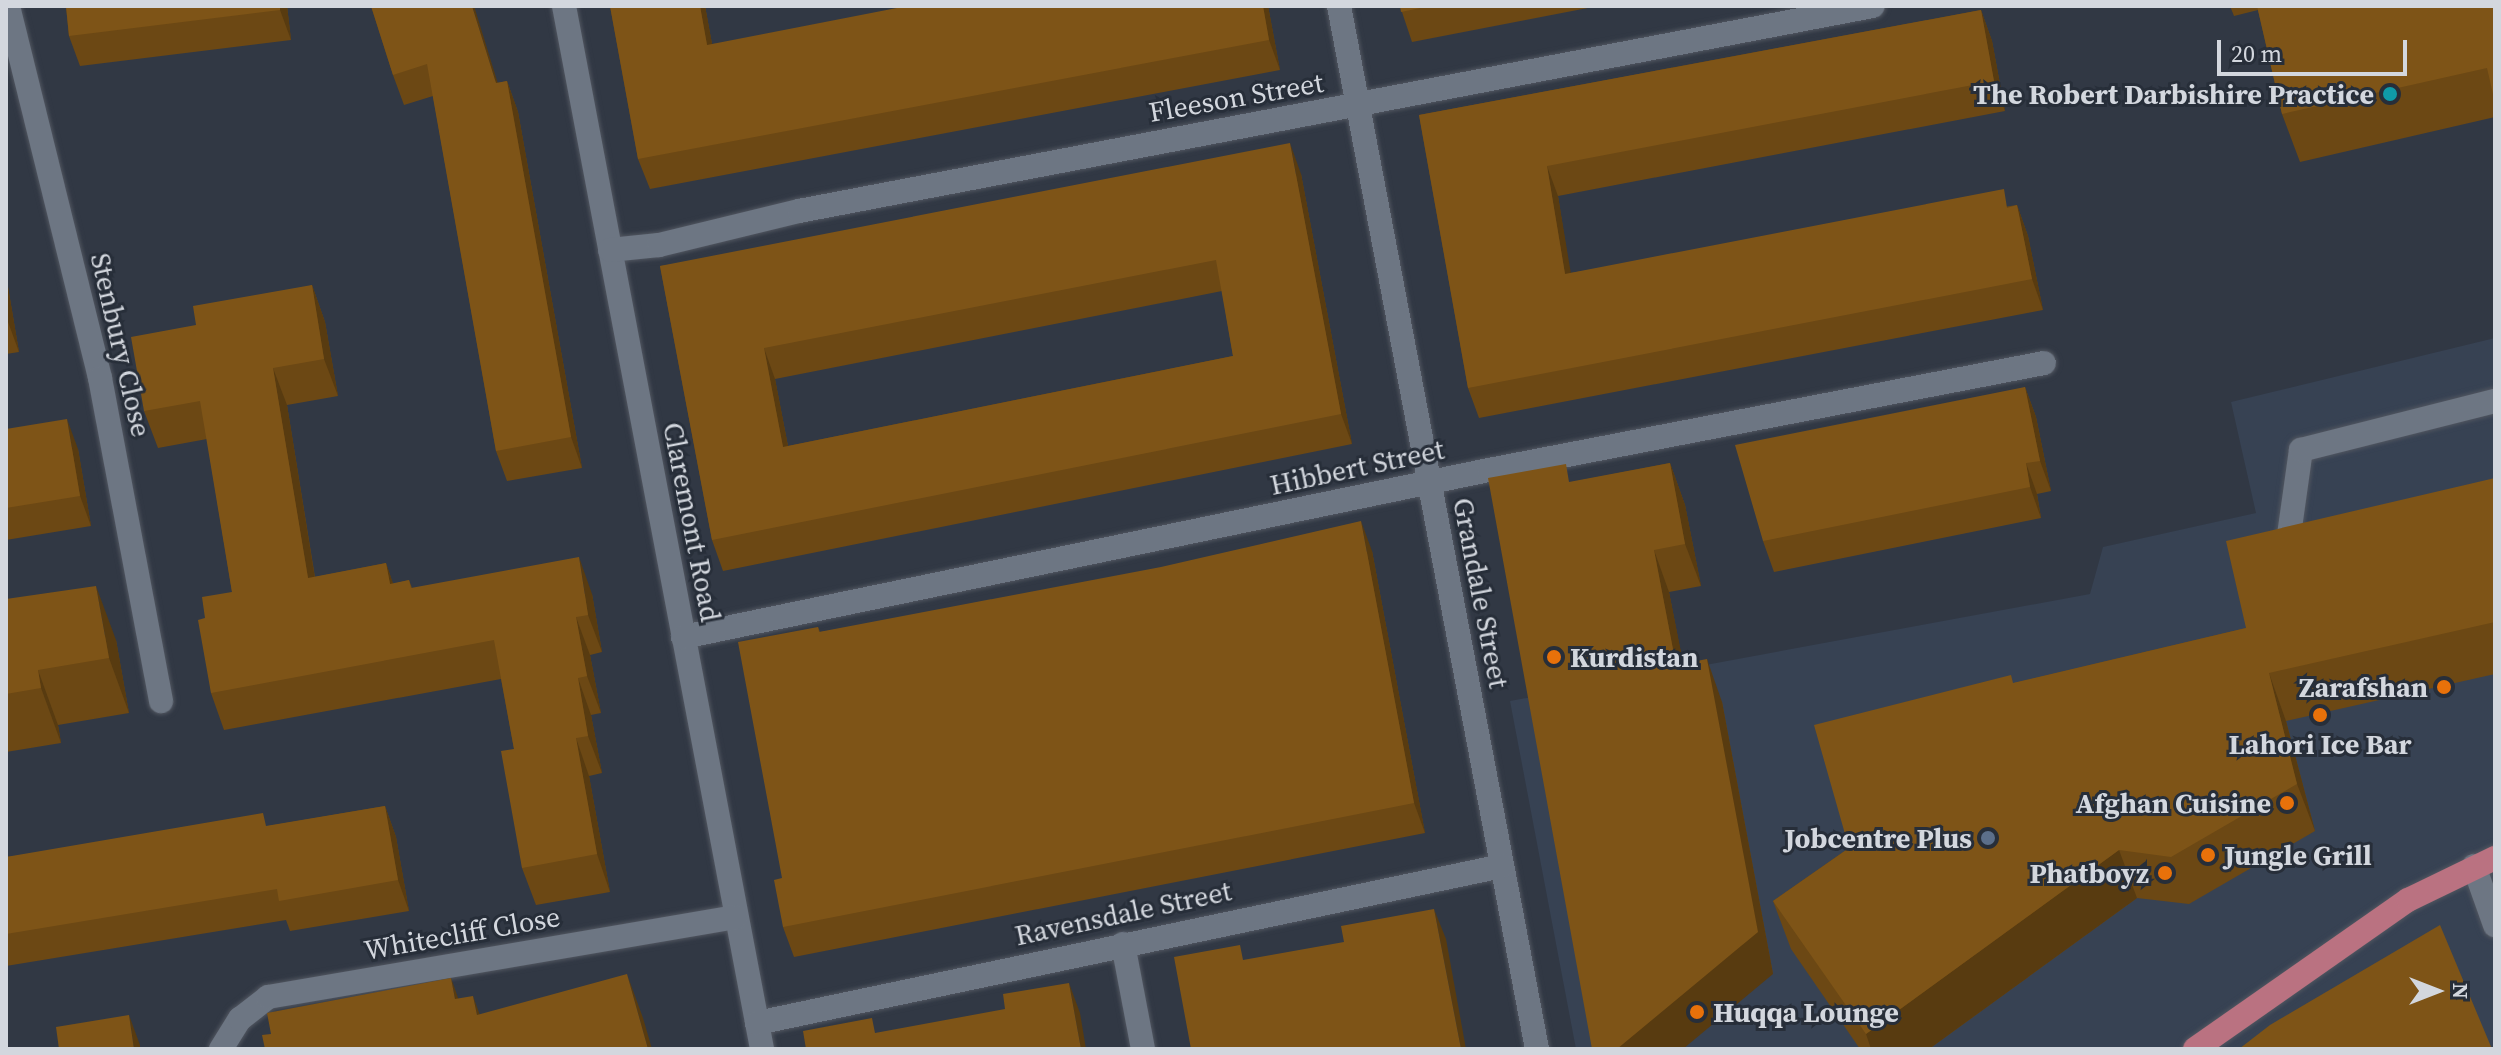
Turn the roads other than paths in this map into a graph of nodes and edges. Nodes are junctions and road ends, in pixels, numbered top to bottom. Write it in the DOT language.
graph roads {
  1 [pos="8,6"];
  2 [pos="564,6"];
  3 [pos="1339,6"];
  4 [pos="1873,6"];
  5 [pos="1358,105"];
  6 [pos="610,250"];
  7 [pos="2044,363"];
  8 [pos="2495,401"];
  9 [pos="1430,482"];
  10 [pos="2289,535"];
  11 [pos="683,637"];
  12 [pos="161,701"];
  13 [pos="2484,862"];
  14 [pos="1502,866"];
  15 [pos="736,917"];
  16 [pos="2495,925"];
  17 [pos="1123,944"];
  18 [pos="757,1023"];
  19 [pos="221,1049"];
  20 [pos="762,1049"];
  21 [pos="1143,1049"];
  22 [pos="1537,1049"];
  23 [pos="2195,1049"];
  1 -- 12 [label="street, Stenbury Close"];
  2 -- 6 [label="street, Claremont Road"];
  3 -- 5 [label="street, Grandale Street"];
  4 -- 5 [label="street, Fleeson Street"];
  5 -- 6 [label="street, Fleeson Street"];
  5 -- 9 [label="street, Grandale Street"];
  6 -- 11 [label="street, Claremont Road"];
  7 -- 9 [label="street, Hibbert Street"];
  8 -- 10 [label="street"];
  9 -- 11 [label="street, Hibbert Street"];
  9 -- 14 [label="street, Grandale Street"];
  11 -- 15 [label="street, Claremont Road"];
  13 -- 16 [label="street"];
  13 -- 23 [label="main road"];
  14 -- 17 [label="street, Ravensdale Street"];
  14 -- 22 [label="street, Grandale Street"];
  15 -- 18 [label="street, Claremont Road"];
  15 -- 19 [label="street, Whitecliff Close"];
  17 -- 18 [label="street, Ravensdale Street"];
  17 -- 21 [label="street"];
  18 -- 20 [label="street, Claremont Road"];
}
